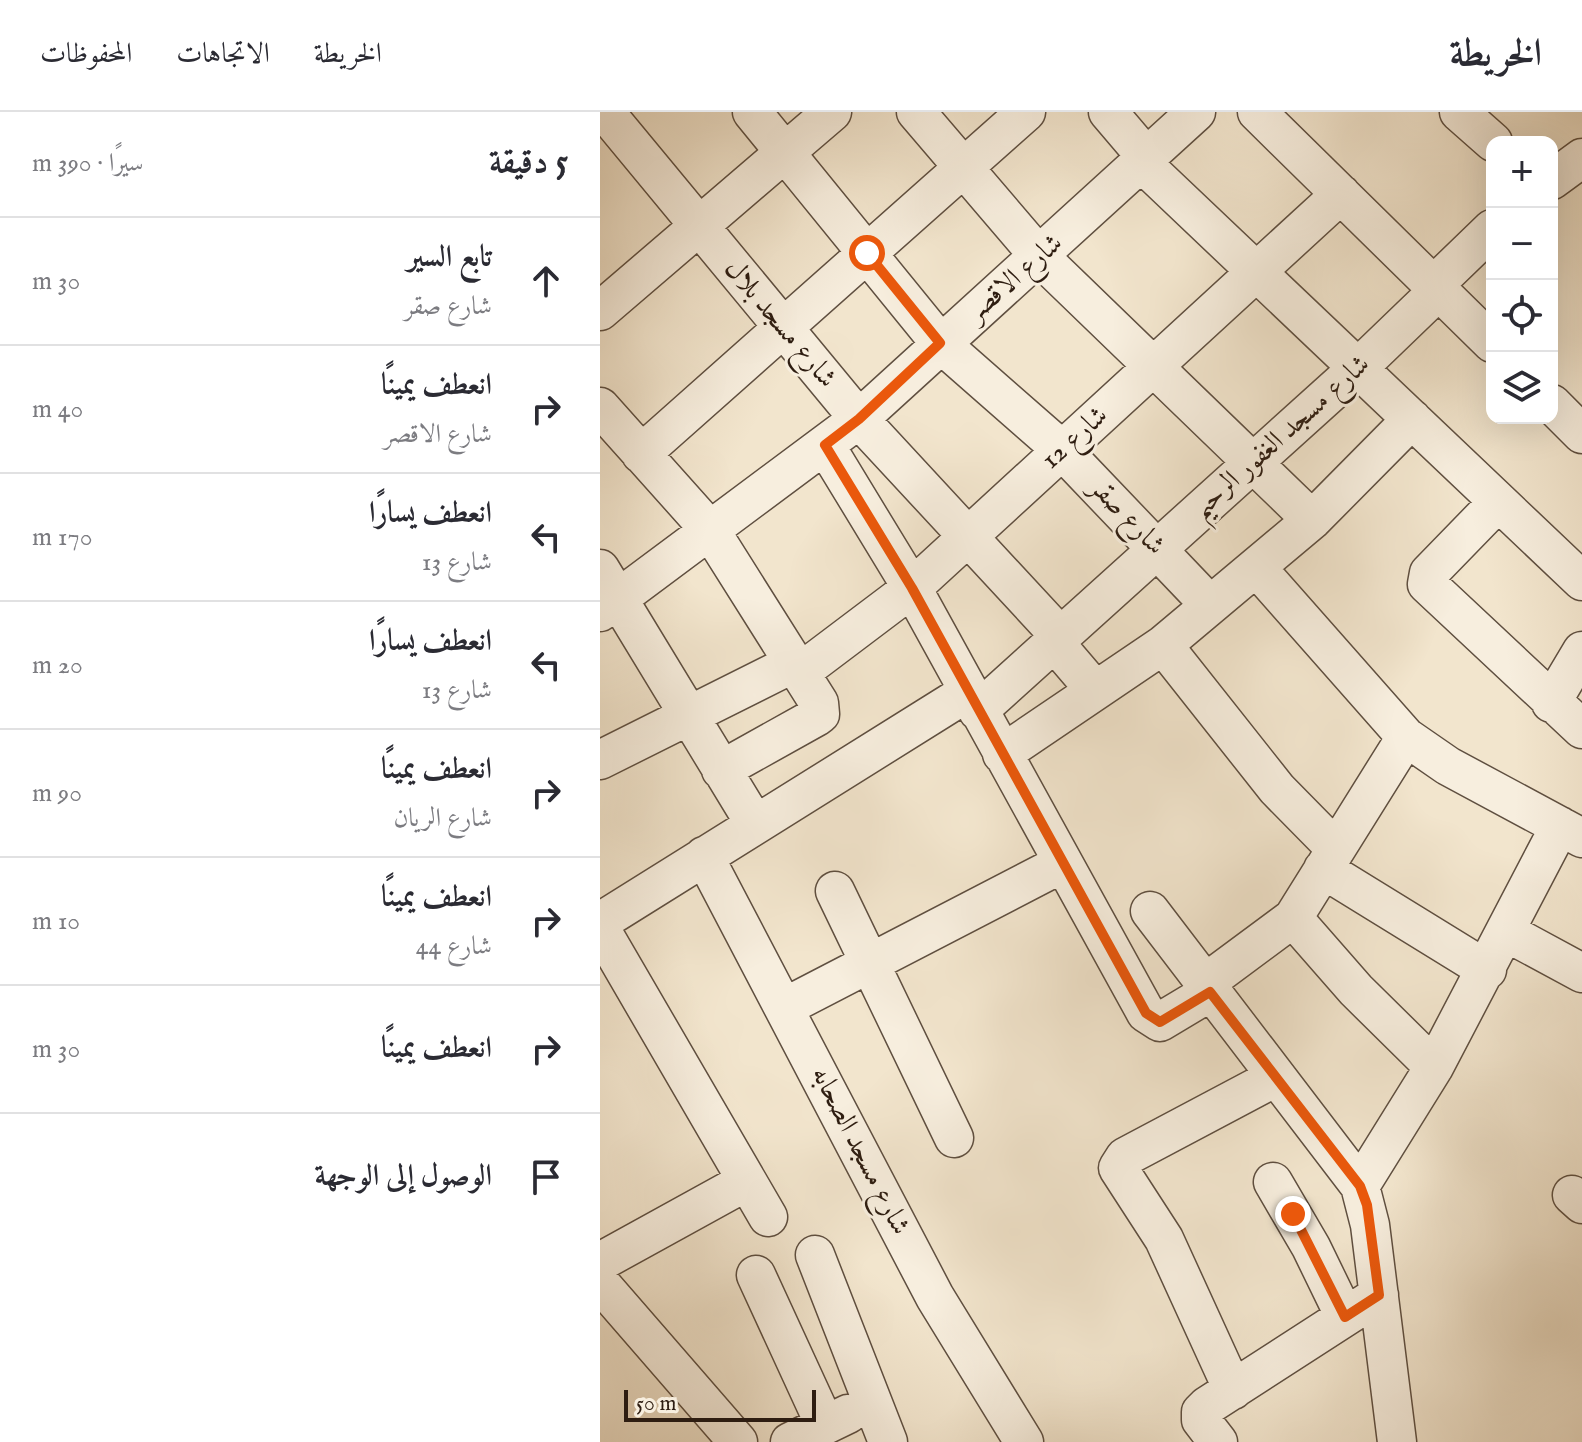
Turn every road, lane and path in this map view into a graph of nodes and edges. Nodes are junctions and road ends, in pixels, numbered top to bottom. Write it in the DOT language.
graph roads {
  1 [pos="752,112"];
  2 [pos="832,112"];
  3 [pos="916,112"];
  4 [pos="1026,112"];
  5 [pos="1108,112"];
  6 [pos="1196,112"];
  7 [pos="1459,112"];
  8 [pos="608,117"];
  9 [pos="1276,118"];
  10 [pos="1486,136"];
  11 [pos="786,153"];
  12 [pos="1582,158"];
  13 [pos="1145,162"];
  14 [pos="964,168"];
  15 [pos="1558,176"];
  16 [pos="1341,194"];
  17 [pos="699,226"];
  18 [pos="1486,235"];
  19 [pos="867,253"];
  20 [pos="1040,257"];
  21 [pos="1257,272"];
  22 [pos="1436,287"];
  23 [pos="606,293"];
  24 [pos="783,328"];
  25 [pos="1486,337"];
  26 [pos="940,343"];
  27 [pos="1154,365"];
  28 [pos="1358,368"];
  29 [pos="600,407"];
  30 [pos="1558,410"];
  31 [pos="859,419"];
  32 [pos="1412,419"];
  33 [pos="1582,434"];
  34 [pos="825,445"];
  35 [pos="1062,450"];
  36 [pos="641,454"];
  37 [pos="1253,462"];
  38 [pos="1498,502"];
  39 [pos="1312,520"];
  40 [pos="710,530"];
  41 [pos="968,536"];
  42 [pos="1157,549"];
  43 [pos="1256,567"];
  44 [pos="1582,581"];
  45 [pos="912,588"];
  46 [pos="606,593"];
  47 [pos="1210,605"];
  48 [pos="1057,639"];
  49 [pos="1163,645"];
  50 [pos="1582,651"];
  51 [pos="799,666"];
  52 [pos="1095,690"];
  53 [pos="973,701"];
  54 [pos="1551,703"];
  55 [pos="689,715"];
  56 [pos="1582,729"];
  57 [pos="1406,737"];
  58 [pos="1002,754"];
  59 [pos="602,756"];
  60 [pos="721,770"];
  61 [pos="755,824"];
  62 [pos="1571,832"];
  63 [pos="704,856"];
  64 [pos="1330,859"];
  65 [pos="1063,863"];
  66 [pos="835,891"];
  67 [pos="1150,911"];
  68 [pos="1293,918"];
  69 [pos="600,925"];
  70 [pos="1506,932"];
  71 [pos="869,963"];
  72 [pos="1487,970"];
  73 [pos="1582,973"];
  74 [pos="1207,988"];
  75 [pos="785,1007"];
  76 [pos="1434,1067"];
  77 [pos="1274,1078"];
  78 [pos="954,1138"];
  79 [pos="747,1181"];
  80 [pos="1273,1182"];
  81 [pos="1360,1186"];
  82 [pos="768,1217"];
  83 [pos="815,1255"];
  84 [pos="600,1262"];
  85 [pos="756,1275"];
  86 [pos="600,1283"];
  87 [pos="1379,1295"];
  88 [pos="1345,1317"];
  89 [pos="1233,1390"];
  90 [pos="872,1403"];
  91 [pos="825,1425"];
  92 [pos="738,1442"];
  93 [pos="790,1442"];
  94 [pos="888,1442"];
  95 [pos="1024,1442"];
  96 [pos="1218,1442"];
  97 [pos="1397,1442"];
  1 -- 11 [label="street, شارع صقر"];
  2 -- 11 [label="street"];
  3 -- 14 [label="street"];
  4 -- 14 [label="street"];
  5 -- 13 [label="street"];
  6 -- 13 [label="street, شارع الاقصر"];
  7 -- 10 [label="street"];
  8 -- 17 [label="street, شارع مسجد بلال"];
  9 -- 16 [label="street"];
  11 -- 17 [label="street"];
  11 -- 19 [label="street, شارع صقر"];
  12 -- 15 [label="street"];
  13 -- 20 [label="street, شارع الاقصر"];
  13 -- 21 [label="street"];
  14 -- 19 [label="street"];
  14 -- 20 [label="street"];
  16 -- 21 [label="street, شارع 12"];
  16 -- 22 [label="street"];
  17 -- 23 [label="street"];
  17 -- 24 [label="street, شارع مسجد بلال"];
  18 -- 22 [label="street, شارع مسجد الغفور الرحيم"];
  19 -- 24 [label="street"];
  19 -- 26 [label="street, شارع صقر"];
  20 -- 26 [label="street, شارع الاقصر"];
  20 -- 27 [label="street"];
  21 -- 27 [label="street, شارع 12"];
  21 -- 28 [label="street"];
  22 -- 25 [label="street"];
  22 -- 28 [label="street, شارع مسجد الغفور الرحيم"];
  24 -- 31 [label="street, شارع مسجد بلال"];
  24 -- 36 [label="street"];
  26 -- 31 [label="street, شارع الاقصر"];
  26 -- 35 [label="street, شارع صقر"];
  27 -- 35 [label="street, شارع 12"];
  27 -- 37 [label="street"];
  28 -- 32 [label="street"];
  28 -- 37 [label="street, شارع مسجد الغفور الرحيم"];
  29 -- 36 [label="street"];
  30 -- 33 [label="street"];
  31 -- 34 [label="street, شارع الاقصر"];
  31 -- 41 [label="street, شارع مسجد بلال"];
  32 -- 38 [label="street"];
  32 -- 39 [label="street"];
  34 -- 40 [label="street, شارع الاقصر"];
  34 -- 45 [label="street"];
  35 -- 41 [label="street, شارع 12"];
  35 -- 42 [label="street, شارع صقر"];
  36 -- 40 [label="street"];
  37 -- 39 [label="street"];
  37 -- 42 [label="street, شارع مسجد الغفور الرحيم"];
  38 -- 44 [label="street"];
  38 -- 54 [label="street"];
  39 -- 43 [label="street"];
  40 -- 46 [label="street, شارع الاقصر"];
  40 -- 51 [label="street"];
  41 -- 45 [label="street, شارع 12"];
  41 -- 48 [label="street, شارع مسجد بلال"];
  42 -- 47 [label="street, شارع صقر"];
  42 -- 48 [label="street, شارع مسجد الغفور الرحيم"];
  43 -- 47 [label="street"];
  43 -- 57 [label="street"];
  45 -- 51 [label="street, شارع 12"];
  45 -- 53 [label="street"];
  46 -- 55 [label="street"];
  47 -- 49 [label="street"];
  48 -- 52 [label="street, شارع مسجد بلال"];
  48 -- 53 [label="street, شارع مسجد الغفور الرحيم"];
  49 -- 52 [label="street"];
  49 -- 64 [label="street"];
  50 -- 54 [label="street"];
  51 -- 55 [label="street, شارع 12"];
  51 -- 60 [label="street"];
  52 -- 58 [label="street"];
  53 -- 58 [label="street"];
  53 -- 61 [label="street, شارع مسجد الغفور الرحيم"];
  54 -- 56 [label="street"];
  55 -- 59 [label="street, شارع 12"];
  55 -- 60 [label="street"];
  57 -- 62 [label="street"];
  57 -- 64 [label="street"];
  58 -- 65 [label="street"];
  60 -- 61 [label="street"];
  61 -- 63 [label="street, شارع مسجد الغفور الرحيم"];
  62 -- 70 [label="street"];
  63 -- 69 [label="street, شارع مسجد الغفور الرحيم"];
  63 -- 75 [label="street, شارع مسجد الصحابه"];
  64 -- 68 [label="street"];
  64 -- 72 [label="street"];
  65 -- 71 [label="street"];
  65 -- 74 [label="street"];
  66 -- 71 [label="street"];
  67 -- 74 [label="street"];
  68 -- 74 [label="street"];
  68 -- 76 [label="street"];
  69 -- 79 [label="street"];
  70 -- 72 [label="street"];
  70 -- 73 [label="street"];
  71 -- 75 [label="street"];
  71 -- 78 [label="street"];
  72 -- 76 [label="street"];
  74 -- 77 [label="street"];
  75 -- 95 [label="street, شارع مسجد الصحابه"];
  76 -- 81 [label="street"];
  77 -- 81 [label="street"];
  77 -- 89 [label="street"];
  79 -- 82 [label="street"];
  79 -- 84 [label="street"];
  80 -- 88 [label="street"];
  81 -- 87 [label="street"];
  83 -- 90 [label="street"];
  85 -- 91 [label="street"];
  86 -- 92 [label="street"];
  87 -- 88 [label="street"];
  87 -- 97 [label="street"];
  88 -- 89 [label="street"];
  89 -- 96 [label="street"];
  90 -- 91 [label="street"];
  90 -- 94 [label="street"];
  91 -- 93 [label="street"];
}
